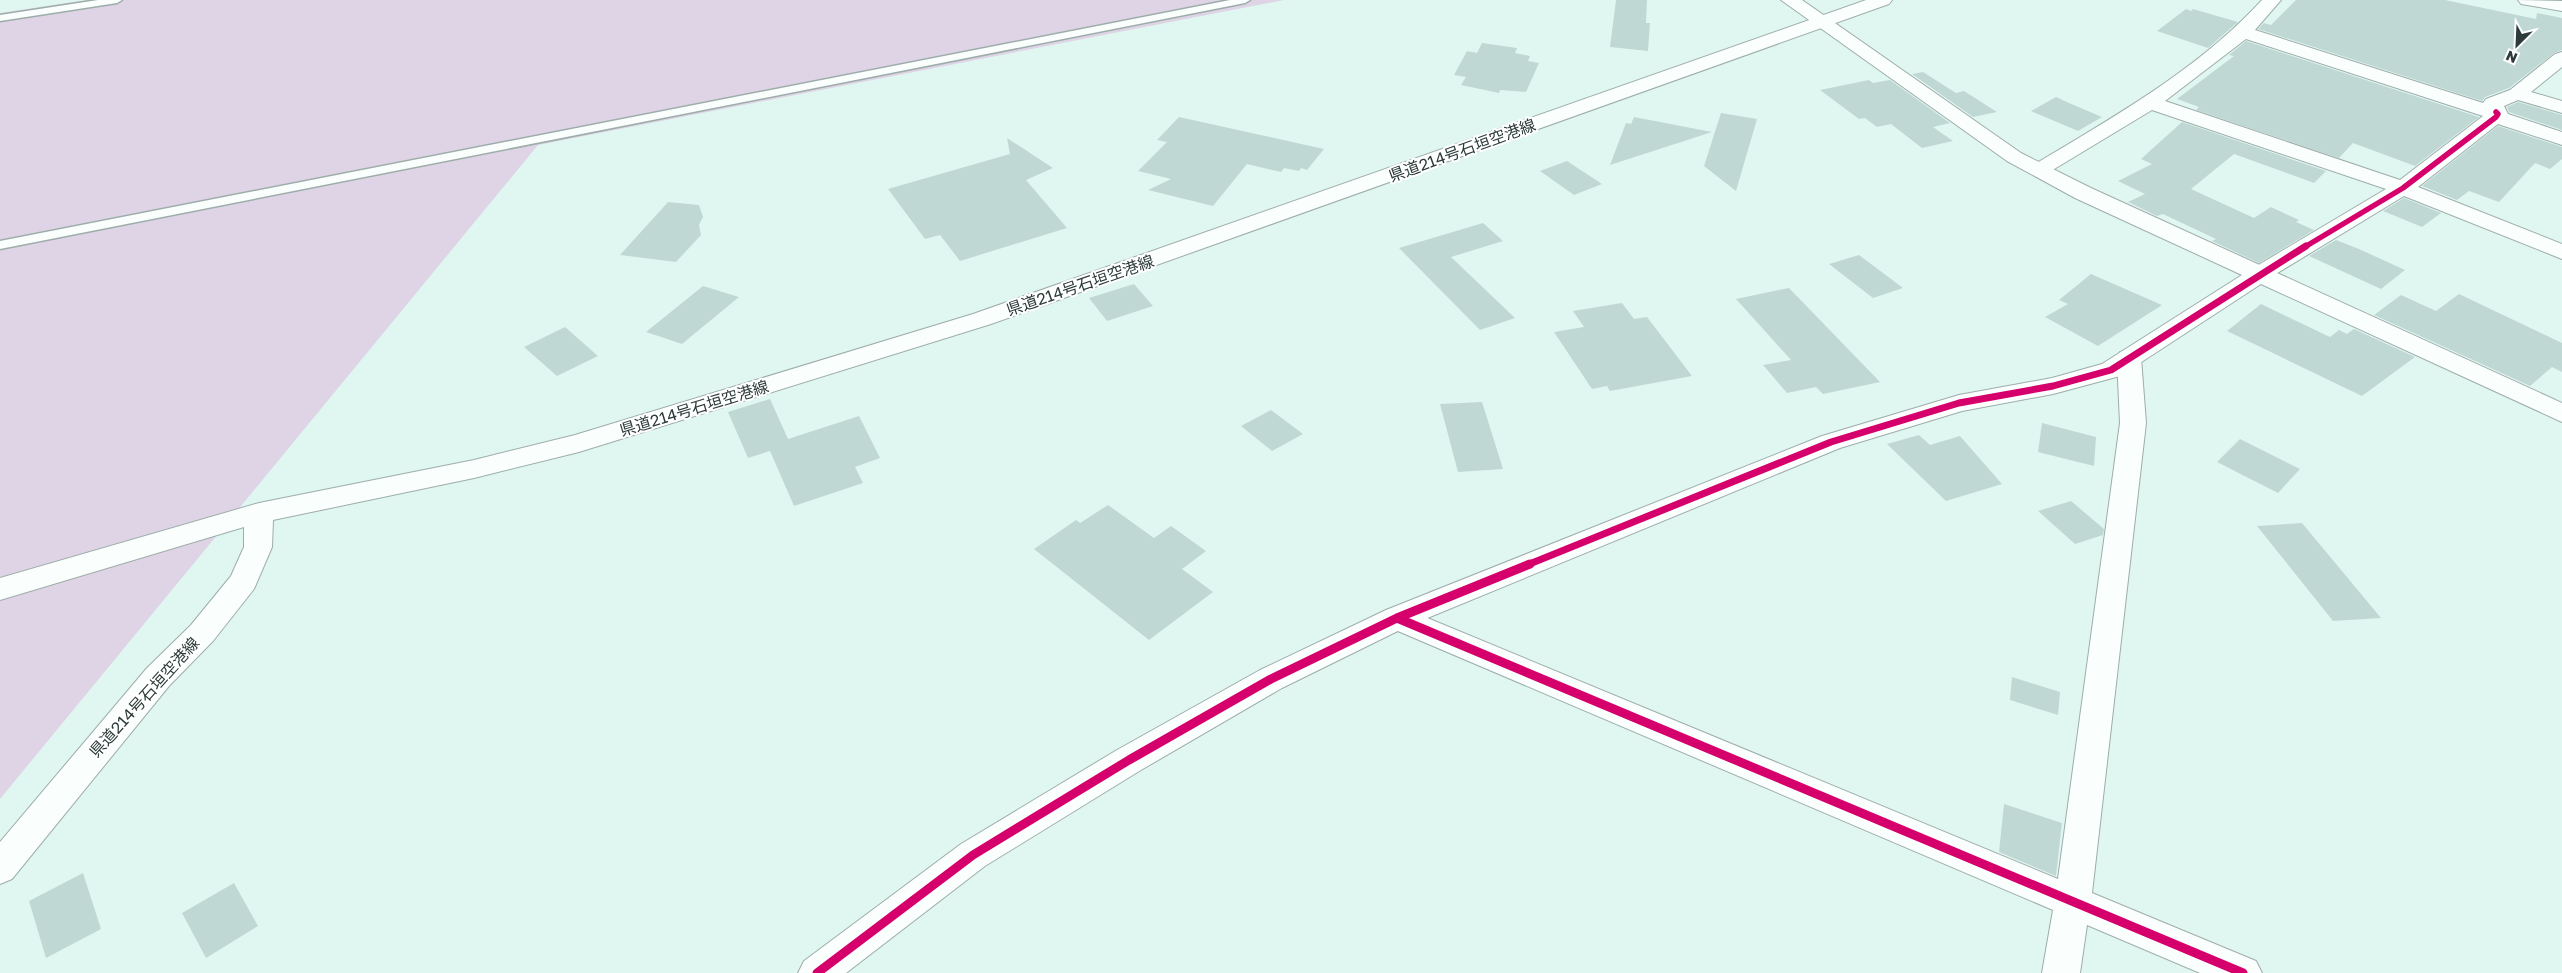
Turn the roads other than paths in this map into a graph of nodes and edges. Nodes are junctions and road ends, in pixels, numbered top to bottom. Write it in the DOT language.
graph roads {
  1 [pos="117,0"];
  2 [pos="1245,0"];
  3 [pos="1790,0"];
  4 [pos="1883,0"];
  5 [pos="2272,0"];
  6 [pos="2527,0"];
  7 [pos="2562,6"];
  8 [pos="0,18"];
  9 [pos="1819,21"];
  10 [pos="2243,32"];
  11 [pos="2562,58"];
  12 [pos="2517,94"];
  13 [pos="2150,103"];
  14 [pos="2562,107"];
  15 [pos="2497,115"];
  16 [pos="2562,139"];
  17 [pos="2039,170"];
  18 [pos="2403,188"];
  19 [pos="0,245"];
  20 [pos="2562,252"];
  21 [pos="2258,275"];
  22 [pos="2129,358"];
  23 [pos="2560,408"];
  24 [pos="259,514"];
  25 [pos="0,589"];
  26 [pos="1397,618"];
  27 [pos="0,868"];
  28 [pos="2072,901"];
  29 [pos="818,973"];
  30 [pos="2061,973"];
  31 [pos="2243,973"];
  1 -- 8 [label="lane"];
  2 -- 19 [label="lane"];
  3 -- 9 [label="main road"];
  4 -- 9 [label="main road, 県道214号石垣空港線"];
  5 -- 10 [label="main road"];
  6 -- 7 [label="main road"];
  9 -- 17 [label="main road"];
  9 -- 24 [label="main road, 県道214号石垣空港線"];
  10 -- 13 [label="main road"];
  10 -- 15 [label="main road"];
  11 -- 12 [label="main road"];
  12 -- 14 [label="main road"];
  12 -- 15 [label="main road"];
  13 -- 17 [label="main road"];
  13 -- 18 [label="main road"];
  15 -- 16 [label="main road"];
  15 -- 18 [label="main road"];
  17 -- 21 [label="main road"];
  18 -- 20 [label="main road"];
  18 -- 21 [label="main road"];
  21 -- 22 [label="main road"];
  21 -- 23 [label="main road"];
  22 -- 26 [label="main road"];
  22 -- 28 [label="main road"];
  24 -- 25 [label="main road, 県道214号石垣空港線"];
  24 -- 27 [label="main road, 県道214号石垣空港線"];
  26 -- 28 [label="main road"];
  26 -- 29 [label="main road"];
  28 -- 30 [label="main road"];
  28 -- 31 [label="main road"];
}
